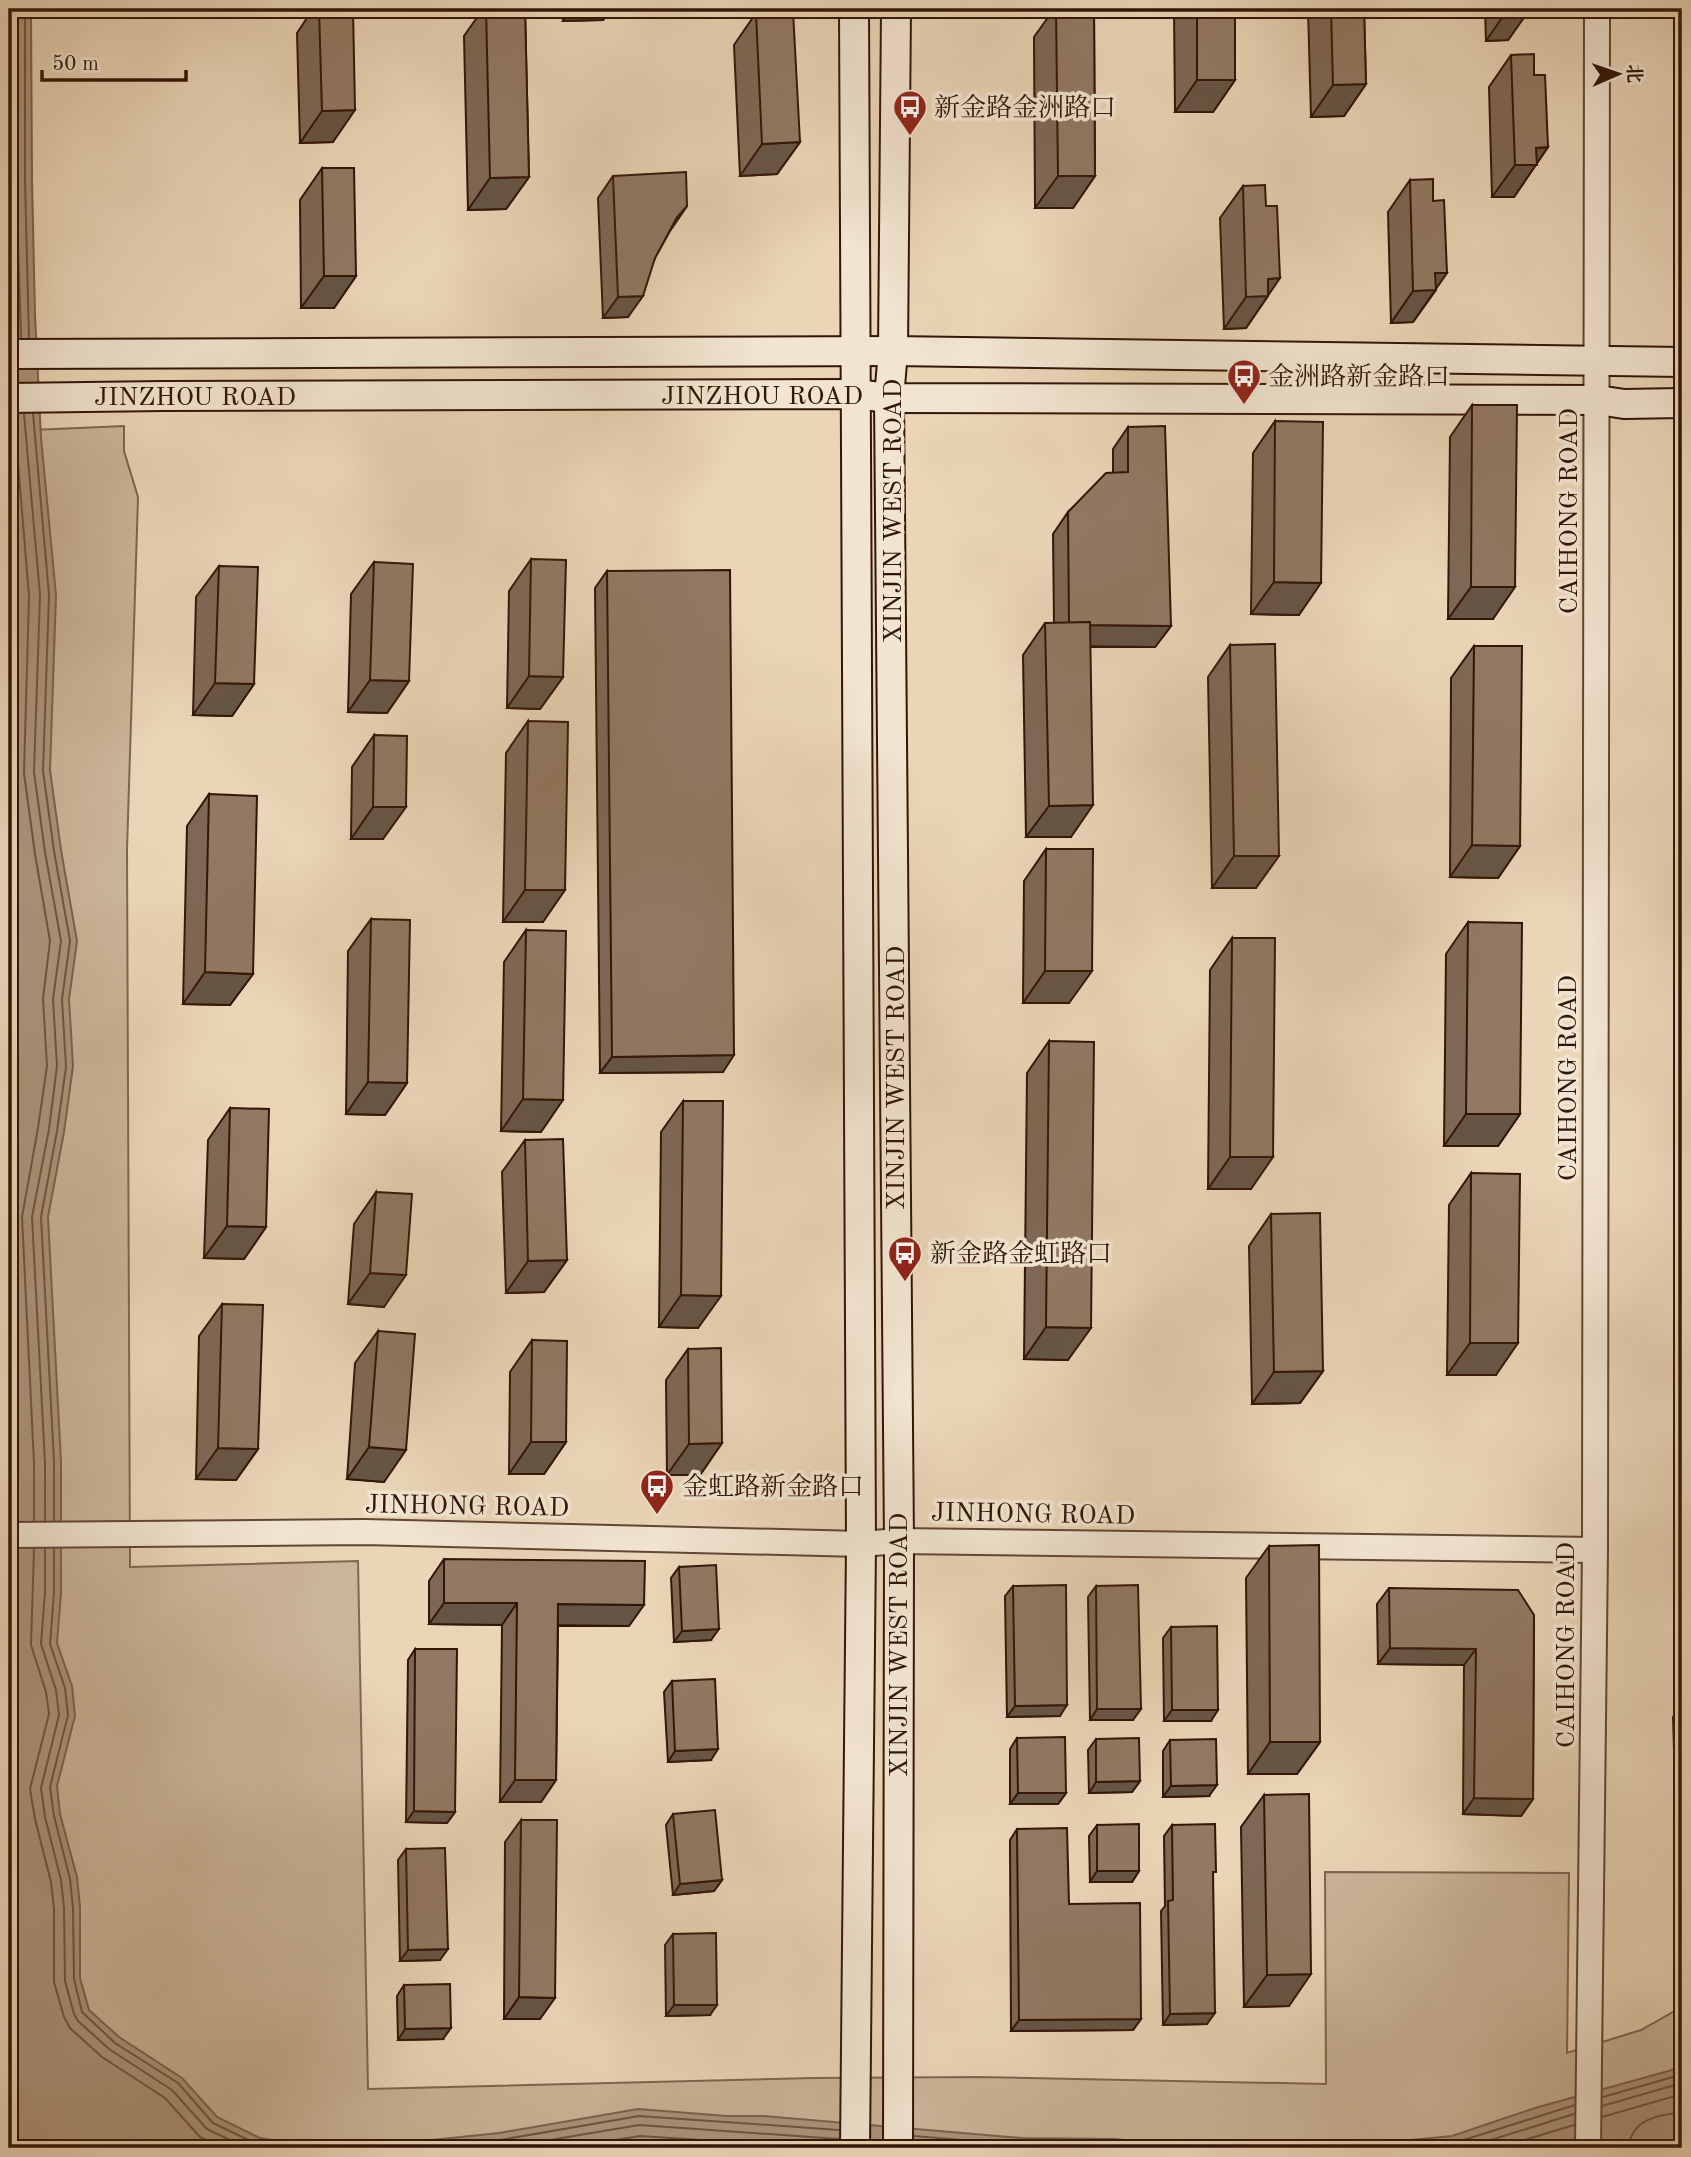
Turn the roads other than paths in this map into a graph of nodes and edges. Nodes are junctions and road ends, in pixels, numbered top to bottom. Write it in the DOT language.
graph roads {
  1 [pos="854,9"];
  2 [pos="896,9"];
  3 [pos="1597,9"];
  4 [pos="893,351"];
  5 [pos="855,353"];
  6 [pos="9,354"];
  7 [pos="1596,362"];
  8 [pos="1682,362"];
  9 [pos="855,394"];
  10 [pos="9,398"];
  11 [pos="889,398"];
  12 [pos="1598,400"];
  13 [pos="1682,403"];
  14 [pos="9,1535"];
  15 [pos="899,1541"];
  16 [pos="861,1544"];
  17 [pos="1595,1550"];
  18 [pos="855,2148"];
  19 [pos="898,2148"];
  20 [pos="1588,2148"];
  1 -- 5 [label="main road, XINJIN WEST ROAD"];
  2 -- 4 [label="main road, XINJIN WEST ROAD"];
  3 -- 7 [label="street, CAIHONG ROAD"];
  4 -- 5 [label="main road, JINZHOU ROAD"];
  4 -- 7 [label="main road, JINZHOU ROAD"];
  4 -- 11 [label="main road, XINJIN WEST ROAD"];
  5 -- 6 [label="main road, JINZHOU ROAD"];
  5 -- 9 [label="main road, XINJIN WEST ROAD"];
  7 -- 8 [label="main road, JINZHOU ROAD"];
  7 -- 12 [label="street, CAIHONG ROAD"];
  9 -- 10 [label="main road, JINZHOU ROAD"];
  9 -- 11 [label="main road, JINZHOU ROAD"];
  9 -- 16 [label="main road, XINJIN WEST ROAD"];
  11 -- 12 [label="main road, JINZHOU ROAD"];
  11 -- 15 [label="main road, XINJIN WEST ROAD"];
  12 -- 13 [label="main road, JINZHOU ROAD"];
  12 -- 17 [label="street, CAIHONG ROAD"];
  14 -- 16 [label="street, JINHONG ROAD"];
  15 -- 16 [label="street, JINHONG ROAD"];
  15 -- 17 [label="street, JINHONG ROAD"];
  15 -- 19 [label="main road, XINJIN WEST ROAD"];
  16 -- 18 [label="main road, XINJIN WEST ROAD"];
  17 -- 20 [label="street, CAIHONG ROAD"];
}
